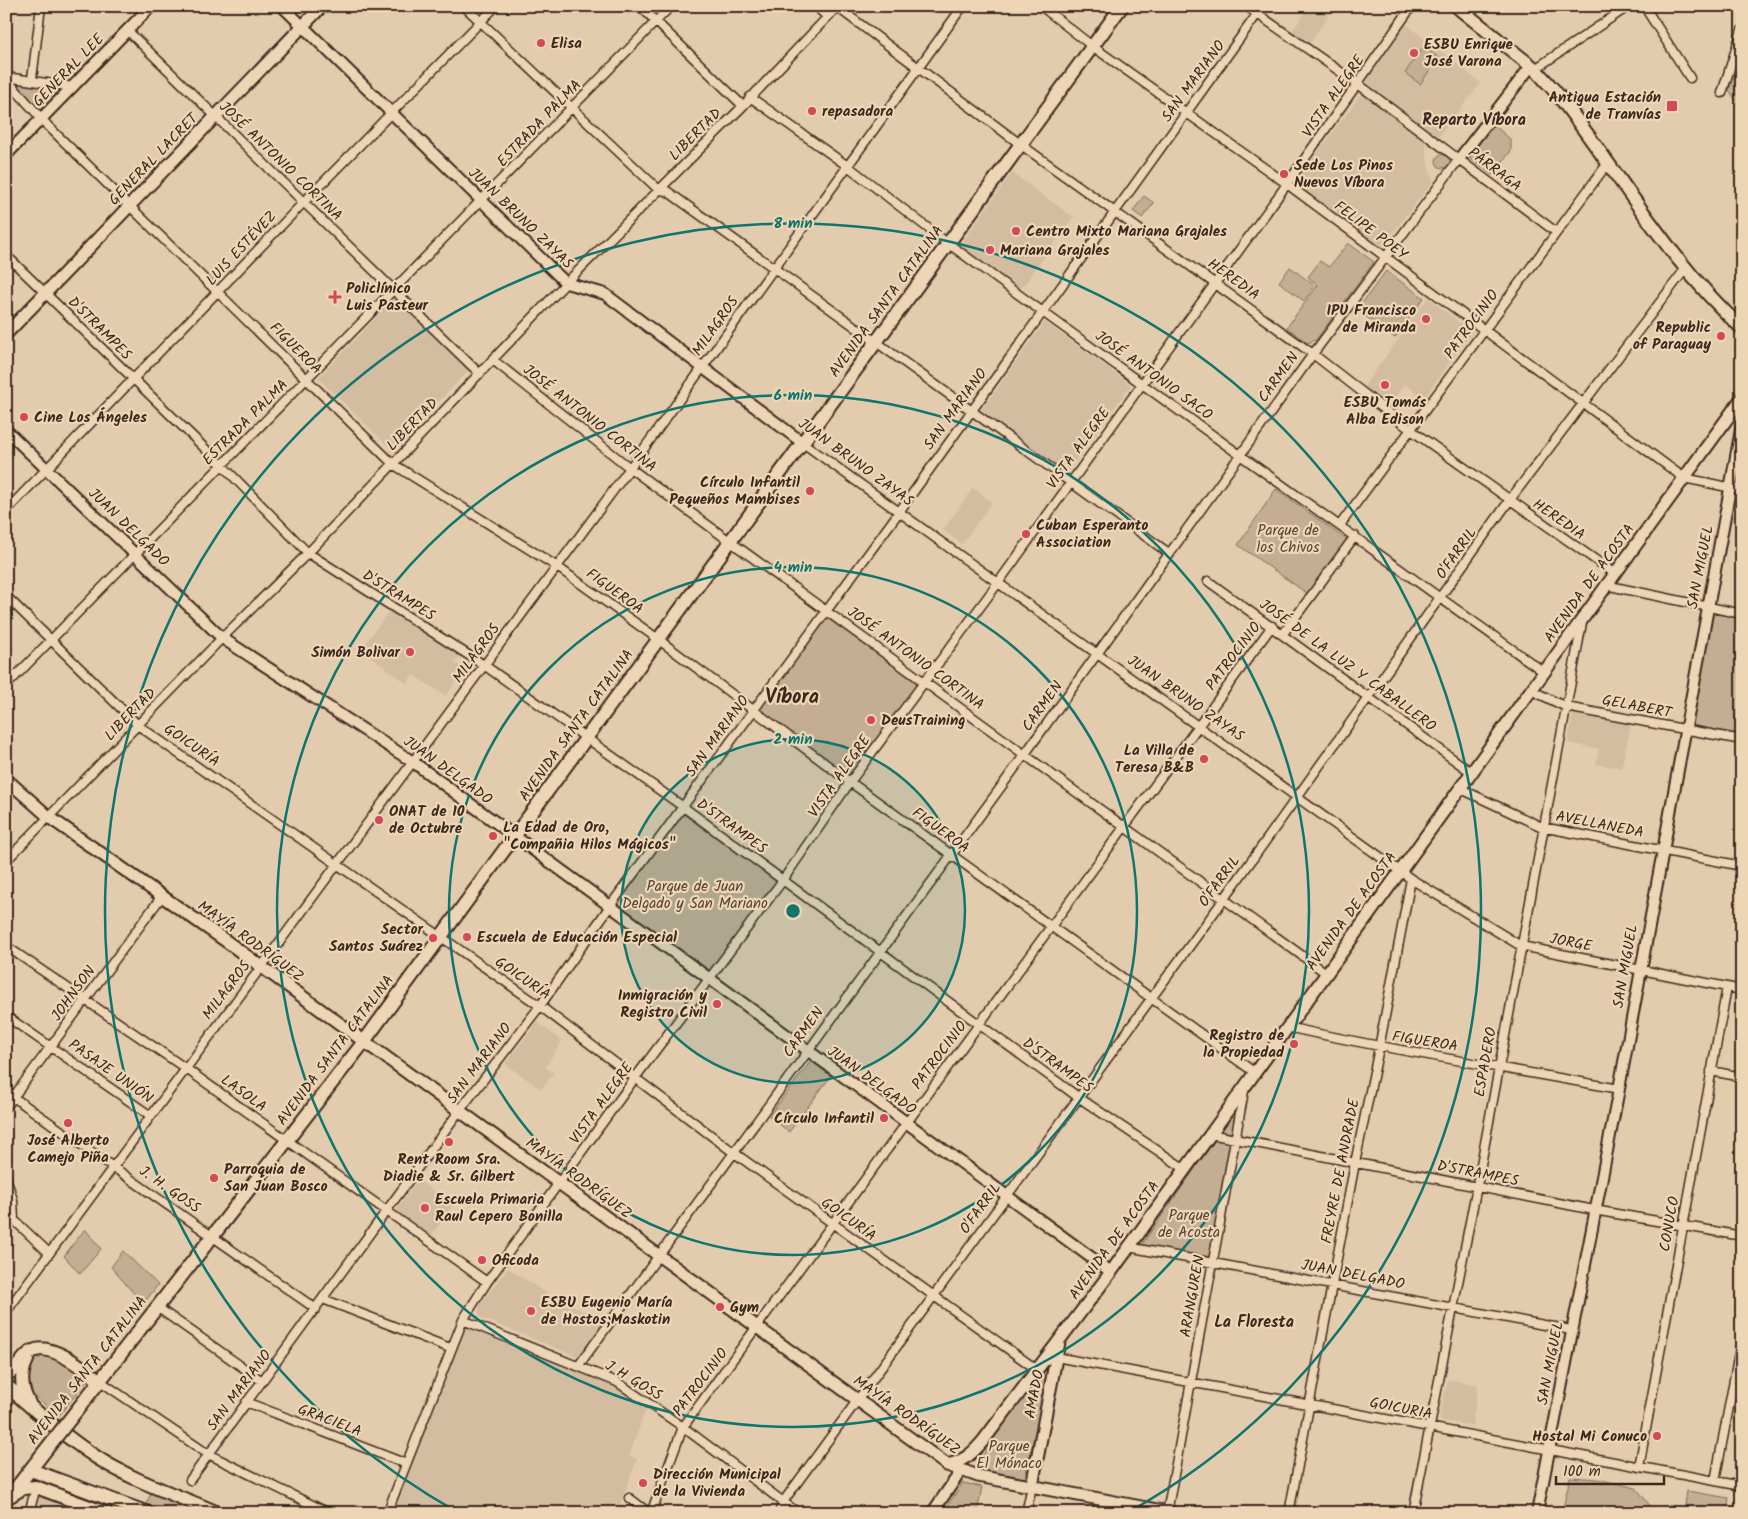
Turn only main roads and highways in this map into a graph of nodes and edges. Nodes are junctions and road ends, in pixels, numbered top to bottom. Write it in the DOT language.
graph roads {
  1 [pos="322,6"];
  2 [pos="1122,6"];
  3 [pos="1456,6"];
  4 [pos="1742,328"];
  5 [pos="6,334"];
  6 [pos="1742,398"];
  7 [pos="6,779"];
  8 [pos="363,1043"];
  9 [pos="1060,1339"];
  10 [pos="50,1351"];
  11 [pos="6,1374"];
  12 [pos="100,1381"];
  13 [pos="6,1386"];
  14 [pos="33,1409"];
  15 [pos="983,1441"];
  16 [pos="948,1465"];
  17 [pos="31,1470"];
  18 [pos="978,1476"];
  19 [pos="1032,1486"];
  20 [pos="36,1487"];
  21 [pos="8,1498"];
  22 [pos="1169,1512"];
  23 [pos="106,1513"];
  24 [pos="148,1513"];
  25 [pos="218,1513"];
  1 -- 5 [label="main road, GENERAL LACRET"];
  2 -- 8 [label="main road, AVENIDA SANTA CATALINA"];
  3 -- 4 [label="main road"];
  6 -- 9 [label="main road, AVENIDA DE ACOSTA"];
  7 -- 8 [label="main road, MAYÍA RODRÍGUEZ"];
  8 -- 12 [label="main road, AVENIDA SANTA CATALINA"];
  8 -- 16 [label="main road, MAYÍA RODRÍGUEZ"];
  9 -- 15 [label="main road, AVENIDA DE ACOSTA"];
  9 -- 19 [label="main road, AMADO"];
  10 -- 11 [label="main road"];
  10 -- 12 [label="main road"];
  10 -- 14 [label="main road"];
  12 -- 17 [label="main road, AVENIDA SANTA CATALINA, bridge"];
  13 -- 14 [label="main road"];
  14 -- 25 [label="main road"];
  15 -- 16 [label="main road, AVENIDA DE ACOSTA"];
  15 -- 18 [label="main road, AVENIDA DE ACOSTA"];
  16 -- 18 [label="main road, MAYÍA RODRÍGUEZ"];
  17 -- 20 [label="main road"];
  17 -- 21 [label="main road, AVENIDA SANTA CATALINA"];
  17 -- 24 [label="main road"];
  18 -- 19 [label="main road, MAYÍA RODRÍGUEZ"];
  19 -- 22 [label="main road, MAYÍA RODRÍGUEZ"];
  20 -- 21 [label="main road"];
  20 -- 23 [label="main road"];
}
